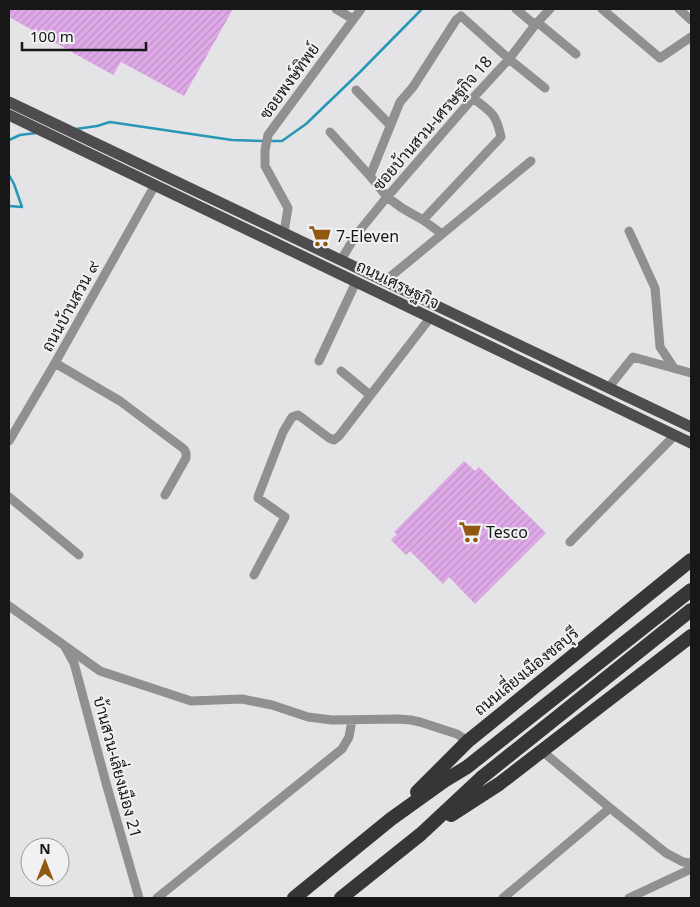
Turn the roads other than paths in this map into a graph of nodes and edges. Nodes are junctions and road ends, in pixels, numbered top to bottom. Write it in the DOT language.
graph roads {
  1 [pos="336,9"];
  2 [pos="361,9"];
  3 [pos="516,9"];
  4 [pos="550,9"];
  5 [pos="602,9"];
  6 [pos="679,9"];
  7 [pos="353,19"];
  8 [pos="691,20"];
  9 [pos="536,24"];
  10 [pos="691,37"];
  11 [pos="576,54"];
  12 [pos="509,59"];
  13 [pos="545,88"];
  14 [pos="356,90"];
  15 [pos="472,98"];
  16 [pos="9,102"];
  17 [pos="9,116"];
  18 [pos="390,125"];
  19 [pos="330,132"];
  20 [pos="531,161"];
  21 [pos="370,176"];
  22 [pos="158,180"];
  23 [pos="386,197"];
  24 [pos="423,220"];
  25 [pos="629,231"];
  26 [pos="284,232"];
  27 [pos="442,234"];
  28 [pos="341,260"];
  29 [pos="385,281"];
  30 [pos="356,282"];
  31 [pos="430,318"];
  32 [pos="525,347"];
  33 [pos="518,360"];
  34 [pos="319,361"];
  35 [pos="55,363"];
  36 [pos="674,368"];
  37 [pos="340,371"];
  38 [pos="691,373"];
  39 [pos="609,388"];
  40 [pos="370,395"];
  41 [pos="691,427"];
  42 [pos="675,435"];
  43 [pos="9,441"];
  44 [pos="691,443"];
  45 [pos="165,495"];
  46 [pos="9,497"];
  47 [pos="570,542"];
  48 [pos="79,555"];
  49 [pos="691,560"];
  50 [pos="254,575"];
  51 [pos="691,590"];
  52 [pos="9,606"];
  53 [pos="691,610"];
  54 [pos="691,636"];
  55 [pos="63,645"];
  56 [pos="352,720"];
  57 [pos="468,741"];
  58 [pos="542,751"];
  59 [pos="610,808"];
  60 [pos="390,819"];
  61 [pos="421,834"];
  62 [pos="691,863"];
  63 [pos="691,868"];
  64 [pos="139,898"];
  65 [pos="157,898"];
  66 [pos="294,898"];
  67 [pos="341,898"];
  68 [pos="503,898"];
  69 [pos="629,898"];
  1 -- 7 [label="street"];
  2 -- 7 [label="street, ซอยพงษ์ทิพย์"];
  3 -- 9 [label="street"];
  4 -- 9 [label="street, ซอยบ้านสวน-เศรษฐกิจ 18"];
  5 -- 10 [label="street"];
  6 -- 8 [label="street"];
  7 -- 26 [label="street, ซอยพงษ์ทิพย์"];
  9 -- 11 [label="street"];
  9 -- 12 [label="street, ซอยบ้านสวน-เศรษฐกิจ 18"];
  12 -- 13 [label="street"];
  12 -- 15 [label="street, ซอยบ้านสวน-เศรษฐกิจ 18"];
  12 -- 18 [label="street"];
  14 -- 18 [label="street"];
  15 -- 23 [label="street, ซอยบ้านสวน-เศรษฐกิจ 18"];
  15 -- 24 [label="street"];
  16 -- 22 [label="main road, ถนนเศรษฐกิจ"];
  17 -- 22 [label="main road, ถนนเศรษฐกิจ"];
  18 -- 21 [label="street"];
  19 -- 21 [label="street"];
  20 -- 27 [label="street"];
  21 -- 23 [label="street"];
  22 -- 26 [label="main road, ถนนเศรษฐกิจ"];
  22 -- 30 [label="main road, ถนนเศรษฐกิจ"];
  22 -- 35 [label="street, ถนนบ้านสวน ๙"];
  23 -- 24 [label="street"];
  23 -- 28 [label="street, ซอยบ้านสวน-เศรษฐกิจ 18"];
  24 -- 27 [label="street"];
  25 -- 36 [label="street"];
  26 -- 28 [label="main road, ถนนเศรษฐกิจ"];
  27 -- 29 [label="street"];
  28 -- 29 [label="main road, ถนนเศรษฐกิจ"];
  29 -- 32 [label="main road, ถนนเศรษฐกิจ"];
  30 -- 31 [label="main road, ถนนเศรษฐกิจ"];
  30 -- 34 [label="street"];
  31 -- 33 [label="main road, ถนนเศรษฐกิจ"];
  31 -- 40 [label="street"];
  32 -- 33 [label="main road"];
  32 -- 39 [label="main road, ถนนเศรษฐกิจ"];
  33 -- 42 [label="main road, ถนนเศรษฐกิจ"];
  35 -- 43 [label="street, ถนนบ้านสวน ๙"];
  35 -- 45 [label="street"];
  36 -- 38 [label="street"];
  36 -- 39 [label="street"];
  37 -- 40 [label="street"];
  39 -- 41 [label="main road, ถนนเศรษฐกิจ"];
  40 -- 50 [label="street"];
  42 -- 44 [label="main road, ถนนเศรษฐกิจ"];
  42 -- 47 [label="street"];
  46 -- 48 [label="street"];
  49 -- 57 [label="highway, ถนนเลี่ยงเมืองชลบุรี"];
  51 -- 60 [label="highway, ถนนเลี่ยงเมืองชลบุรี"];
  52 -- 55 [label="street"];
  53 -- 61 [label="highway"];
  54 -- 58 [label="highway"];
  55 -- 56 [label="street"];
  55 -- 64 [label="street, บ้านสวน-เลี่ยงเมือง 21"];
  56 -- 57 [label="street"];
  56 -- 65 [label="street"];
  57 -- 60 [label="highway, ถนนเลี่ยงเมืองชลบุรี"];
  58 -- 59 [label="street"];
  58 -- 61 [label="highway"];
  59 -- 62 [label="street"];
  59 -- 68 [label="street"];
  60 -- 66 [label="highway, ถนนเลี่ยงเมืองชลบุรี"];
  61 -- 67 [label="highway"];
  63 -- 69 [label="street"];
}
